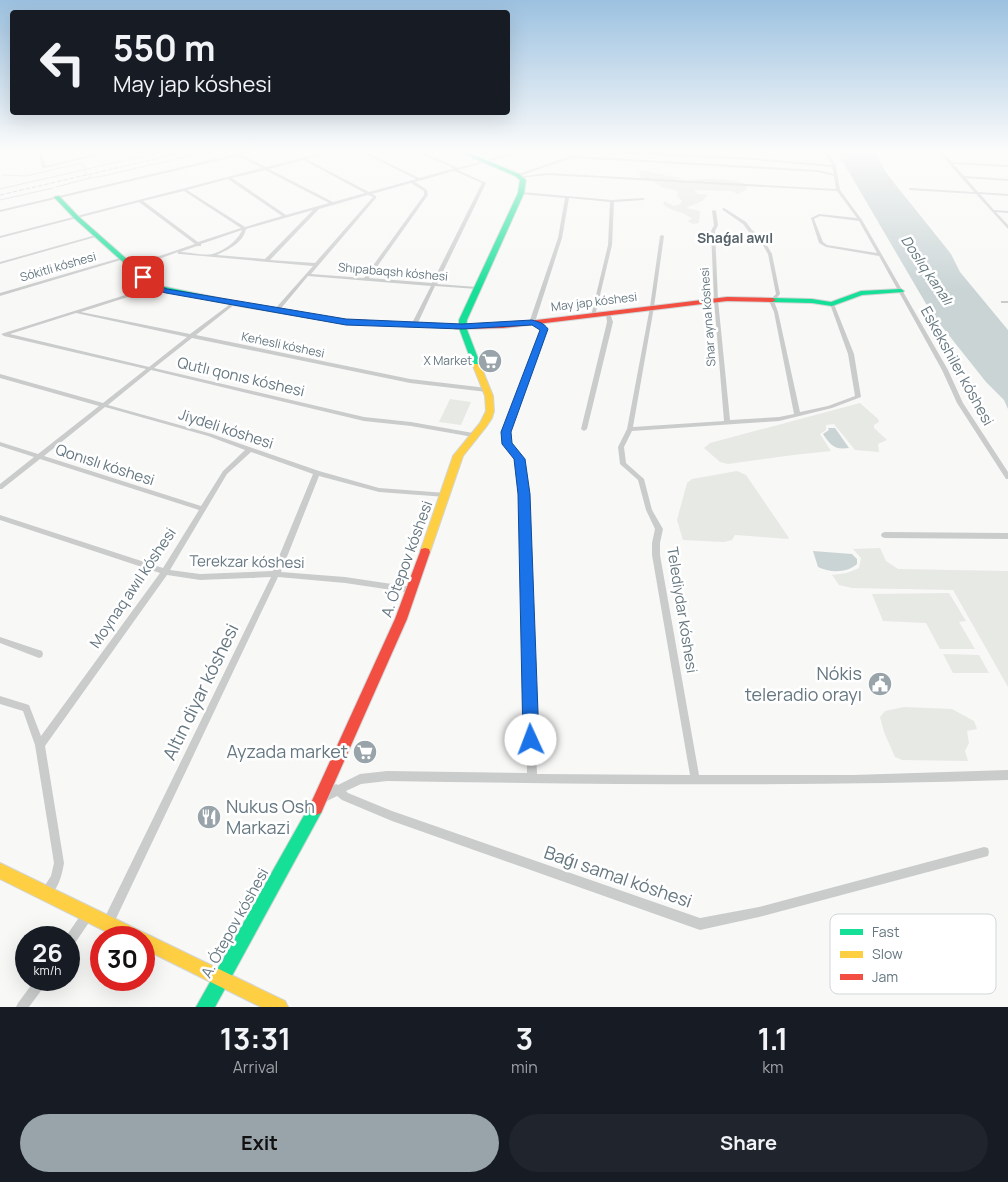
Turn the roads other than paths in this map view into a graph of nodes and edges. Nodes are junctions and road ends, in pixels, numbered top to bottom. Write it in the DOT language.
graph roads {
  1 [pos="57,197"];
  2 [pos="156,197"];
  3 [pos="196,197"];
  4 [pos="257,197"];
  5 [pos="321,197"];
  6 [pos="354,197"];
  7 [pos="375,197"];
  8 [pos="425,197"];
  9 [pos="477,197"];
  10 [pos="519,197"];
  11 [pos="567,197"];
  12 [pos="843,197"];
  13 [pos="981,197"];
  14 [pos="643,199"];
  15 [pos="612,200"];
  16 [pos="140,201"];
  17 [pos="332,203"];
  18 [pos="317,208"];
  19 [pos="724,209"];
  20 [pos="714,210"];
  21 [pos="0,211"];
  22 [pos="993,211"];
  23 [pos="1008,212"];
  24 [pos="286,216"];
  25 [pos="76,217"];
  26 [pos="860,220"];
  27 [pos="244,228"];
  28 [pos="1008,228"];
  29 [pos="97,236"];
  30 [pos="662,236"];
  31 [pos="0,237"];
  32 [pos="199,245"];
  33 [pos="178,252"];
  34 [pos="213,255"];
  35 [pos="880,255"];
  36 [pos="122,259"];
  37 [pos="266,260"];
  38 [pos="0,263"];
  39 [pos="317,265"];
  40 [pos="132,267"];
  41 [pos="307,275"];
  42 [pos="366,279"];
  43 [pos="434,286"];
  44 [pos="154,287"];
  45 [pos="477,288"];
  46 [pos="901,291"];
  47 [pos="0,295"];
  48 [pos="716,300"];
  49 [pos="771,301"];
  50 [pos="233,304"];
  51 [pos="832,304"];
  52 [pos="652,307"];
  53 [pos="276,311"];
  54 [pos="76,312"];
  55 [pos="608,314"];
  56 [pos="593,316"];
  57 [pos="532,323"];
  58 [pos="414,325"];
  59 [pos="462,327"];
  60 [pos="2,335"];
  61 [pos="194,336"];
  62 [pos="152,369"];
  63 [pos="0,376"];
  64 [pos="487,390"];
  65 [pos="105,406"];
  66 [pos="797,414"];
  67 [pos="727,423"];
  68 [pos="630,429"];
  69 [pos="584,430"];
  70 [pos="473,435"];
  71 [pos="0,444"];
  72 [pos="250,449"];
  73 [pos="39,457"];
  74 [pos="317,473"];
  75 [pos="1008,477"];
  76 [pos="0,487"];
  77 [pos="446,495"];
  78 [pos="202,509"];
  79 [pos="0,517"];
  80 [pos="884,534"];
  81 [pos="1008,536"];
  82 [pos="165,572"];
  83 [pos="276,574"];
  84 [pos="412,590"];
  85 [pos="0,640"];
  86 [pos="39,654"];
  87 [pos="0,700"];
  88 [pos="40,745"];
  89 [pos="1008,775"];
  90 [pos="532,778"];
  91 [pos="695,778"];
  92 [pos="336,790"];
  93 [pos="320,800"];
  94 [pos="984,852"];
  95 [pos="0,871"];
  96 [pos="45,893"];
  97 [pos="88,913"];
  98 [pos="108,923"];
  99 [pos="79,926"];
  100 [pos="114,926"];
  101 [pos="155,945"];
  102 [pos="221,978"];
  103 [pos="34,991"];
  104 [pos="22,1007"];
  105 [pos="205,1007"];
  106 [pos="279,1007"];
  1 -- 21 [label="street"];
  1 -- 25 [label="street"];
  2 -- 16 [label="street"];
  3 -- 27 [label="street"];
  4 -- 24 [label="street"];
  5 -- 17 [label="street"];
  6 -- 17 [label="street"];
  7 -- 39 [label="street"];
  8 -- 42 [label="street"];
  9 -- 43 [label="street"];
  10 -- 45 [label="street"];
  11 -- 15 [label="street"];
  11 -- 57 [label="street"];
  12 -- 26 [label="street, Eskekshiler kóshesi"];
  13 -- 22 [label="street"];
  14 -- 15 [label="street"];
  15 -- 56 [label="street"];
  16 -- 25 [label="street"];
  16 -- 32 [label="street"];
  17 -- 18 [label="street"];
  18 -- 24 [label="street"];
  18 -- 37 [label="street"];
  19 -- 49 [label="street"];
  20 -- 48 [label="street, Shar ayna kóshesi"];
  22 -- 23 [label="street"];
  22 -- 28 [label="street"];
  24 -- 27 [label="street"];
  25 -- 29 [label="street"];
  25 -- 31 [label="street"];
  26 -- 35 [label="street, Eskekshiler kóshesi"];
  26 -- 35 [label="street"];
  27 -- 32 [label="street"];
  27 -- 34 [label="street"];
  29 -- 36 [label="street"];
  29 -- 38 [label="street"];
  30 -- 52 [label="street, Telediydar kóshesi"];
  32 -- 33 [label="street"];
  33 -- 34 [label="street"];
  33 -- 40 [label="street"];
  34 -- 37 [label="street"];
  35 -- 46 [label="street, Eskekshiler kóshesi"];
  36 -- 40 [label="street"];
  36 -- 47 [label="street, Sókitli kóshesi"];
  37 -- 39 [label="street"];
  39 -- 41 [label="street"];
  40 -- 44 [label="street"];
  41 -- 42 [label="street, Shıpabaqsh kóshesi"];
  41 -- 53 [label="street"];
  42 -- 43 [label="street, Shıpabaqsh kóshesi"];
  43 -- 45 [label="street, Shıpabaqsh kóshesi"];
  43 -- 58 [label="street"];
  44 -- 50 [label="street, May jap kóshesi"];
  44 -- 54 [label="street"];
  45 -- 59 [label="street"];
  46 -- 51 [label="street, May jap kóshesi"];
  46 -- 75 [label="street, Eskekshiler kóshesi"];
  48 -- 49 [label="street, May jap kóshesi"];
  48 -- 52 [label="street, May jap kóshesi"];
  48 -- 67 [label="street, Shar ayna kóshesi"];
  49 -- 51 [label="street, May jap kóshesi"];
  49 -- 66 [label="street"];
  50 -- 53 [label="street, May jap kóshesi"];
  50 -- 61 [label="street"];
  51 -- 66 [label="street"];
  52 -- 55 [label="street, May jap kóshesi"];
  52 -- 68 [label="street, Telediydar kóshesi"];
  53 -- 58 [label="street, May jap kóshesi"];
  54 -- 60 [label="street"];
  54 -- 61 [label="street, Keńesli kóshesi"];
  55 -- 56 [label="street, May jap kóshesi"];
  55 -- 69 [label="street"];
  56 -- 57 [label="street, May jap kóshesi"];
  57 -- 59 [label="street, May jap kóshesi"];
  57 -- 90 [label="street"];
  58 -- 59 [label="street, May jap kóshesi"];
  59 -- 64 [label="street, A. Ótepov kóshesi"];
  60 -- 62 [label="street, Qutlı qonıs kóshesi"];
  61 -- 62 [label="street"];
  61 -- 64 [label="street, Keńesli kóshesi"];
  62 -- 65 [label="street"];
  62 -- 70 [label="street, Qutlı qonıs kóshesi"];
  63 -- 65 [label="street, Jiydeli kóshesi"];
  64 -- 70 [label="street, A. Ótepov kóshesi"];
  65 -- 72 [label="street, Jiydeli kóshesi"];
  65 -- 73 [label="street"];
  66 -- 67 [label="street"];
  67 -- 68 [label="street"];
  68 -- 91 [label="street, Telediydar kóshesi"];
  70 -- 77 [label="street, A. Ótepov kóshesi"];
  71 -- 73 [label="street, Qonıslı kóshesi"];
  72 -- 74 [label="street, Jiydeli kóshesi"];
  72 -- 78 [label="street, Moynaq awıl kóshesi"];
  73 -- 76 [label="street"];
  73 -- 78 [label="street, Qonıslı kóshesi"];
  74 -- 77 [label="street, Jiydeli kóshesi"];
  74 -- 83 [label="street, Altın diyar kóshesi"];
  77 -- 84 [label="street, A. Ótepov kóshesi"];
  78 -- 82 [label="street, Moynaq awıl kóshesi"];
  79 -- 82 [label="street, Terekzar kóshesi"];
  80 -- 81 [label="street"];
  82 -- 83 [label="street, Terekzar kóshesi"];
  82 -- 88 [label="street, Moynaq awıl kóshesi"];
  83 -- 84 [label="street, Terekzar kóshesi"];
  83 -- 98 [label="street, Altın diyar kóshesi"];
  84 -- 93 [label="street, A. Ótepov kóshesi"];
  85 -- 86 [label="street"];
  87 -- 88 [label="street"];
  88 -- 96 [label="street"];
  89 -- 91 [label="street"];
  90 -- 91 [label="street"];
  90 -- 92 [label="street"];
  92 -- 93 [label="street"];
  92 -- 94 [label="street, Baǵı samal kóshesi"];
  93 -- 102 [label="street, A. Ótepov kóshesi"];
  95 -- 96 [label="street"];
  96 -- 97 [label="street"];
  97 -- 98 [label="street"];
  97 -- 99 [label="street"];
  98 -- 100 [label="street"];
  101 -- 102 [label="street"];
  102 -- 105 [label="street, A. Ótepov kóshesi"];
  102 -- 106 [label="street"];
  103 -- 104 [label="street"];
}
